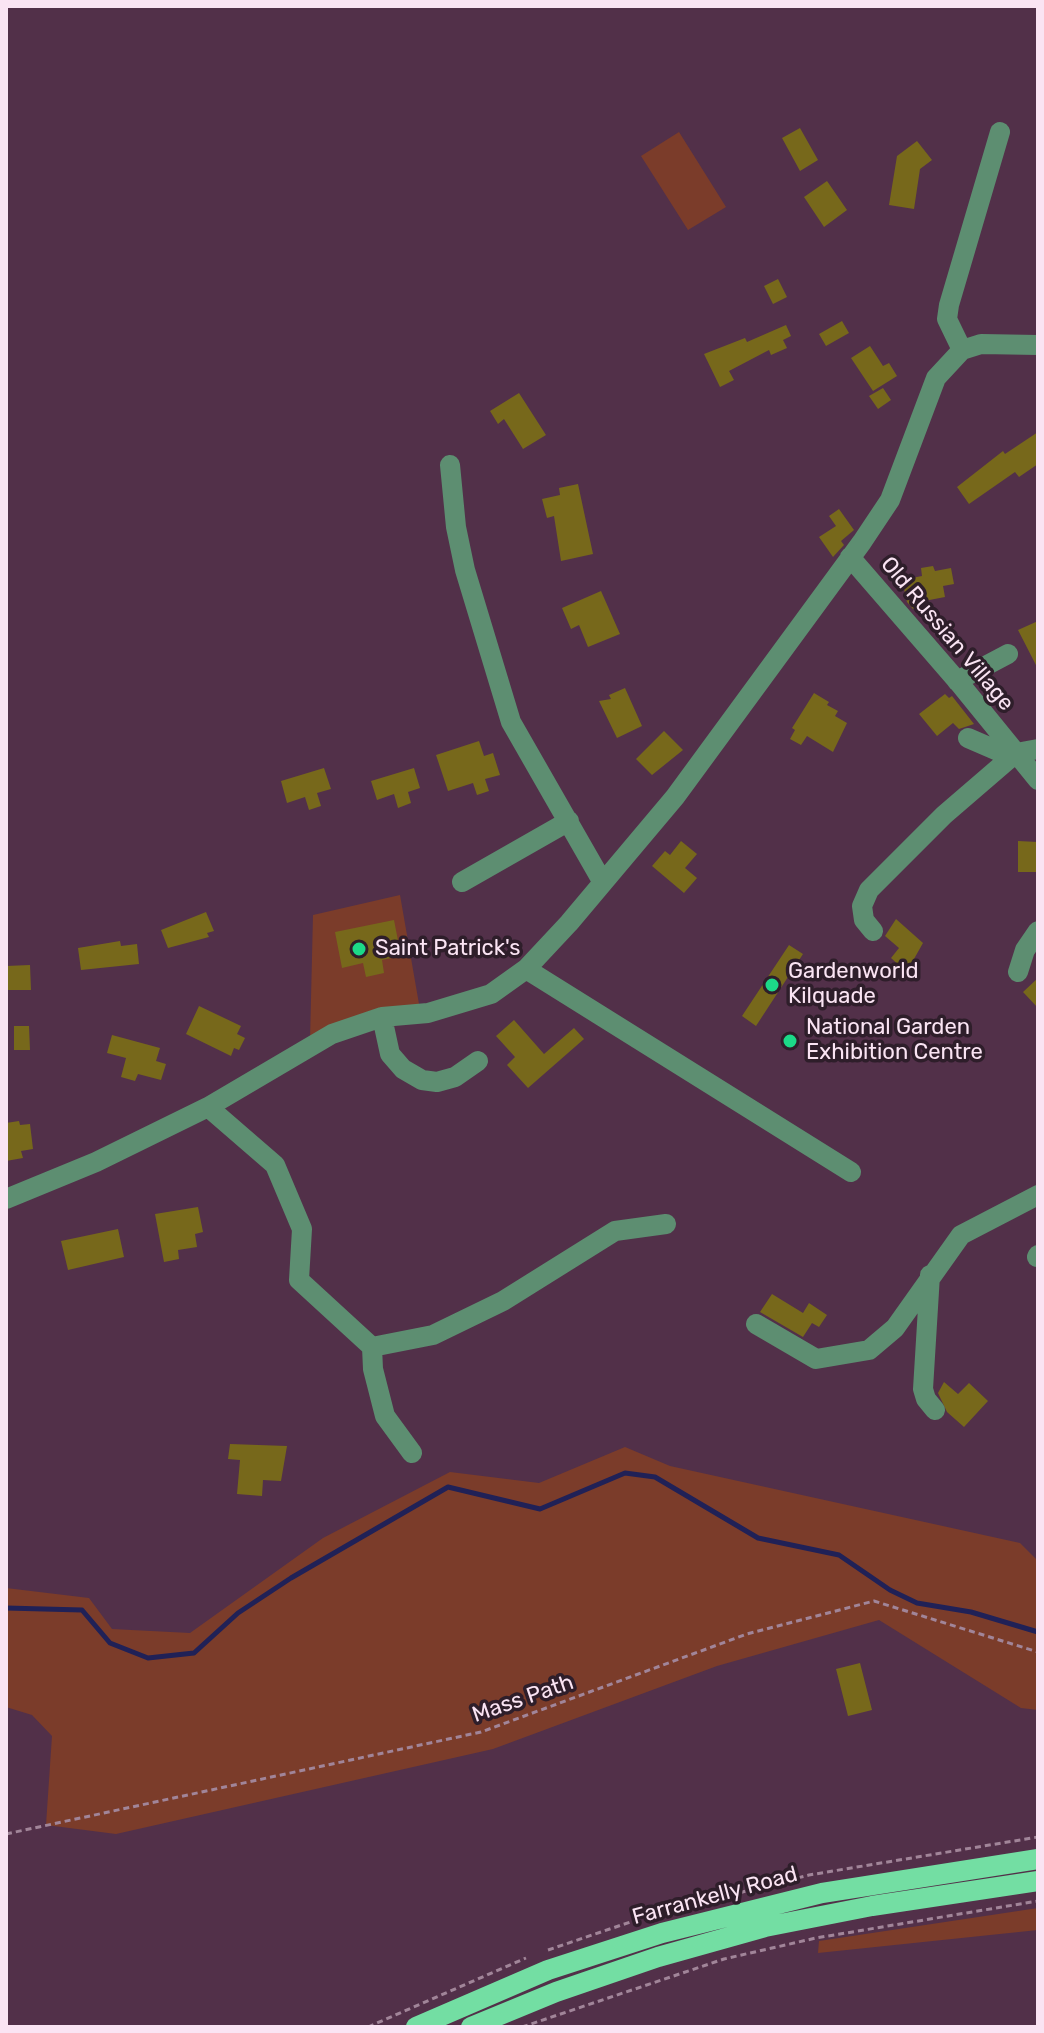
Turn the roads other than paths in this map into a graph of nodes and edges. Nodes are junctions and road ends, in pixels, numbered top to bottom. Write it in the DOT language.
graph roads {
  1 [pos="1000,132"];
  2 [pos="1038,345"];
  3 [pos="962,350"];
  4 [pos="450,465"];
  5 [pos="850,557"];
  6 [pos="1008,654"];
  7 [pos="957,681"];
  8 [pos="968,738"];
  9 [pos="1038,749"];
  10 [pos="1014,755"];
  11 [pos="1038,780"];
  12 [pos="569,821"];
  13 [pos="602,881"];
  14 [pos="462,882"];
  15 [pos="873,931"];
  16 [pos="1038,931"];
  17 [pos="526,969"];
  18 [pos="1018,972"];
  19 [pos="382,1017"];
  20 [pos="478,1061"];
  21 [pos="208,1107"];
  22 [pos="851,1172"];
  23 [pos="1038,1195"];
  24 [pos="6,1199"];
  25 [pos="666,1224"];
  26 [pos="930,1275"];
  27 [pos="756,1324"];
  28 [pos="372,1347"];
  29 [pos="935,1410"];
  30 [pos="412,1453"];
  31 [pos="1038,1859"];
  32 [pos="1038,1881"];
  33 [pos="416,2027"];
  34 [pos="471,2027"];
  1 -- 3 [label="street"];
  2 -- 3 [label="street"];
  3 -- 5 [label="street"];
  4 -- 12 [label="street"];
  5 -- 7 [label="street, Old Russian Village"];
  5 -- 13 [label="street"];
  6 -- 7 [label="street"];
  7 -- 10 [label="street, Old Russian Village"];
  8 -- 10 [label="street"];
  9 -- 10 [label="street"];
  10 -- 11 [label="street, Old Russian Village"];
  10 -- 15 [label="street"];
  12 -- 13 [label="street"];
  12 -- 14 [label="street"];
  13 -- 17 [label="street"];
  16 -- 18 [label="street"];
  17 -- 19 [label="street"];
  17 -- 22 [label="street"];
  19 -- 20 [label="street"];
  19 -- 21 [label="street"];
  21 -- 24 [label="street"];
  21 -- 28 [label="street"];
  23 -- 26 [label="street"];
  25 -- 28 [label="street"];
  26 -- 27 [label="street"];
  26 -- 29 [label="street"];
  28 -- 30 [label="street"];
  31 -- 33 [label="main road, Farrankelly Road"];
  32 -- 34 [label="main road, Farrankelly Road"];
}
